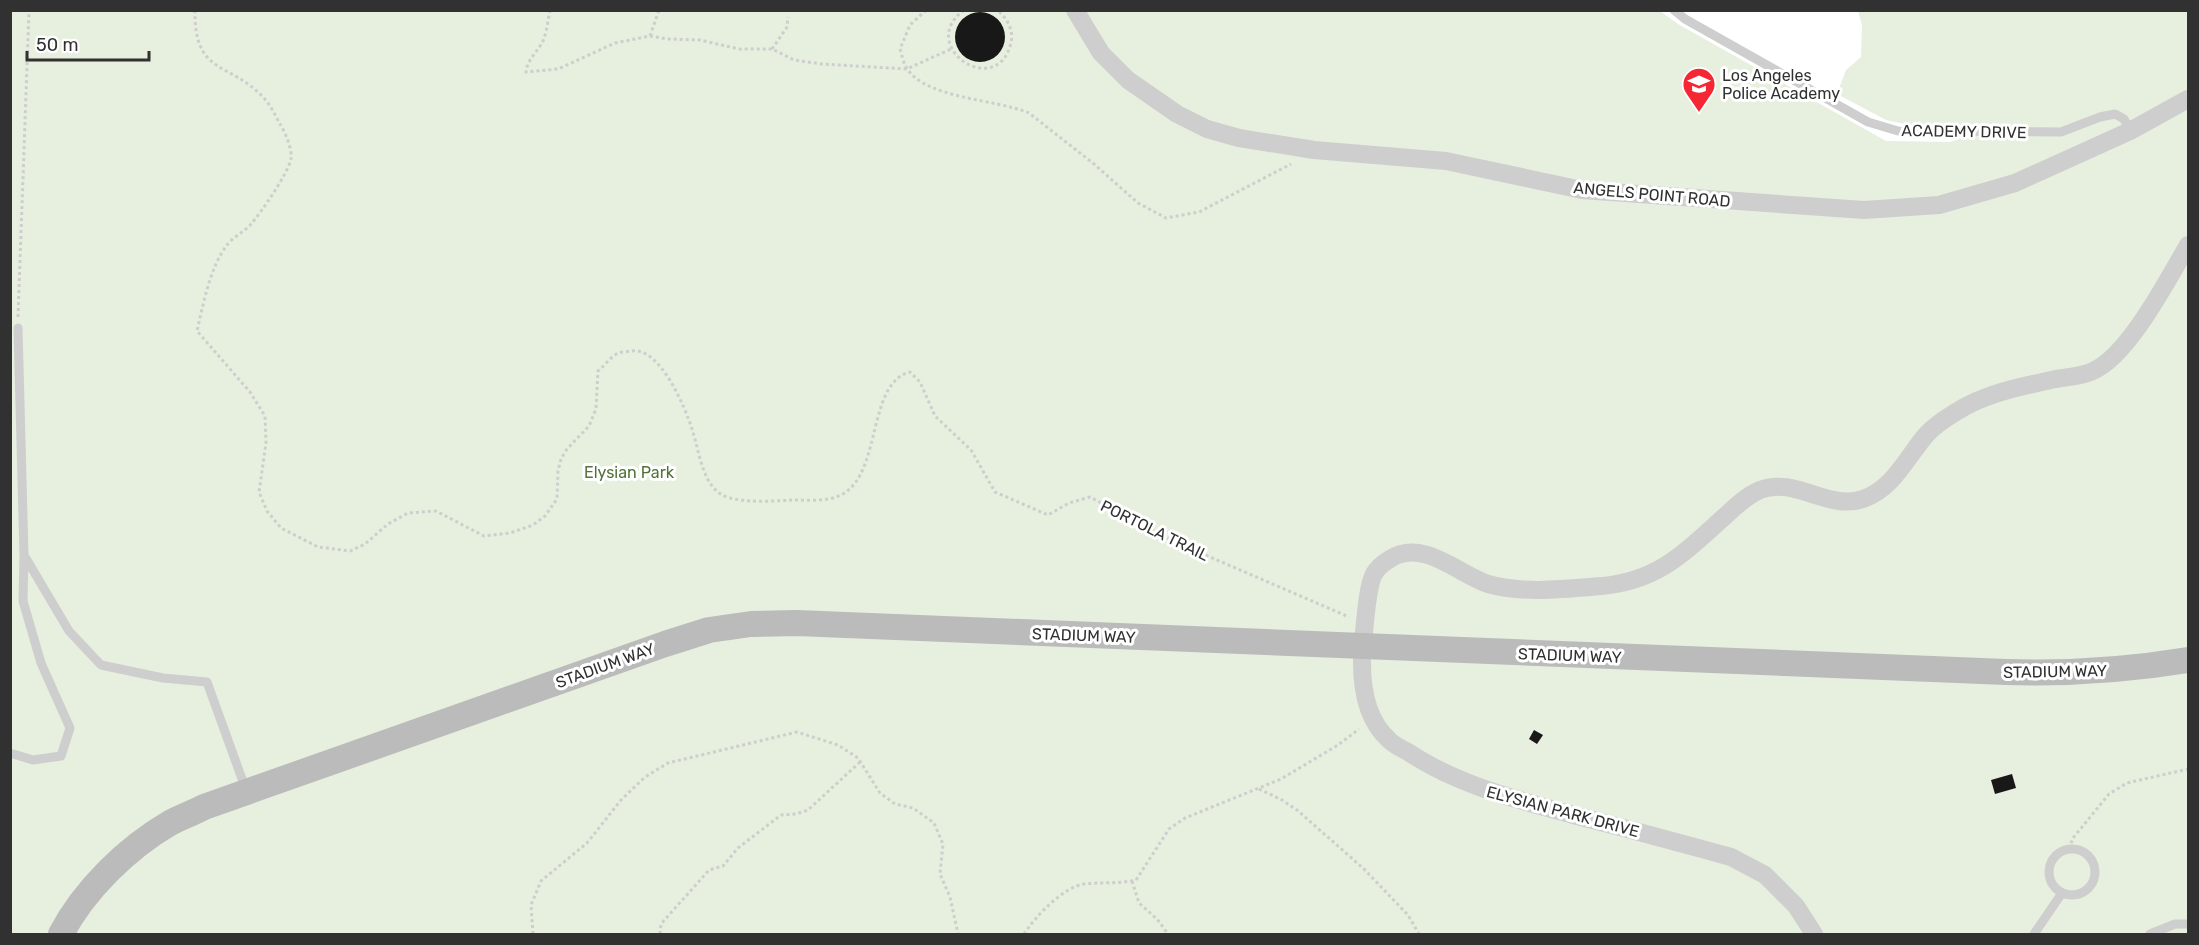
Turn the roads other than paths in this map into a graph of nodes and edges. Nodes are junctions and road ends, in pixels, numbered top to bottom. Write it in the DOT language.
graph roads {
  1 [pos="1076,10"];
  2 [pos="1674,10"];
  3 [pos="2188,99"];
  4 [pos="2130,131"];
  5 [pos="2188,245"];
  6 [pos="18,328"];
  7 [pos="24,555"];
  8 [pos="1364,635"];
  9 [pos="2188,660"];
  10 [pos="10,753"];
  11 [pos="247,792"];
  12 [pos="2062,893"];
  13 [pos="2188,924"];
  14 [pos="61,934"];
  15 [pos="1814,934"];
  16 [pos="2034,934"];
  17 [pos="2150,934"];
  1 -- 4 [label="street, ANGELS POINT ROAD"];
  2 -- 4 [label="lane, ACADEMY DRIVE"];
  3 -- 4 [label="street, ANGELS POINT ROAD"];
  5 -- 8 [label="street"];
  6 -- 7 [label="lane"];
  7 -- 10 [label="lane"];
  7 -- 11 [label="lane"];
  8 -- 9 [label="main road, STADIUM WAY"];
  8 -- 11 [label="main road, STADIUM WAY"];
  8 -- 15 [label="street, ELYSIAN PARK DRIVE"];
  11 -- 14 [label="main road, STADIUM WAY"];
  12 -- 12 [label="lane"];
  12 -- 16 [label="lane"];
  13 -- 17 [label="lane"];
}
